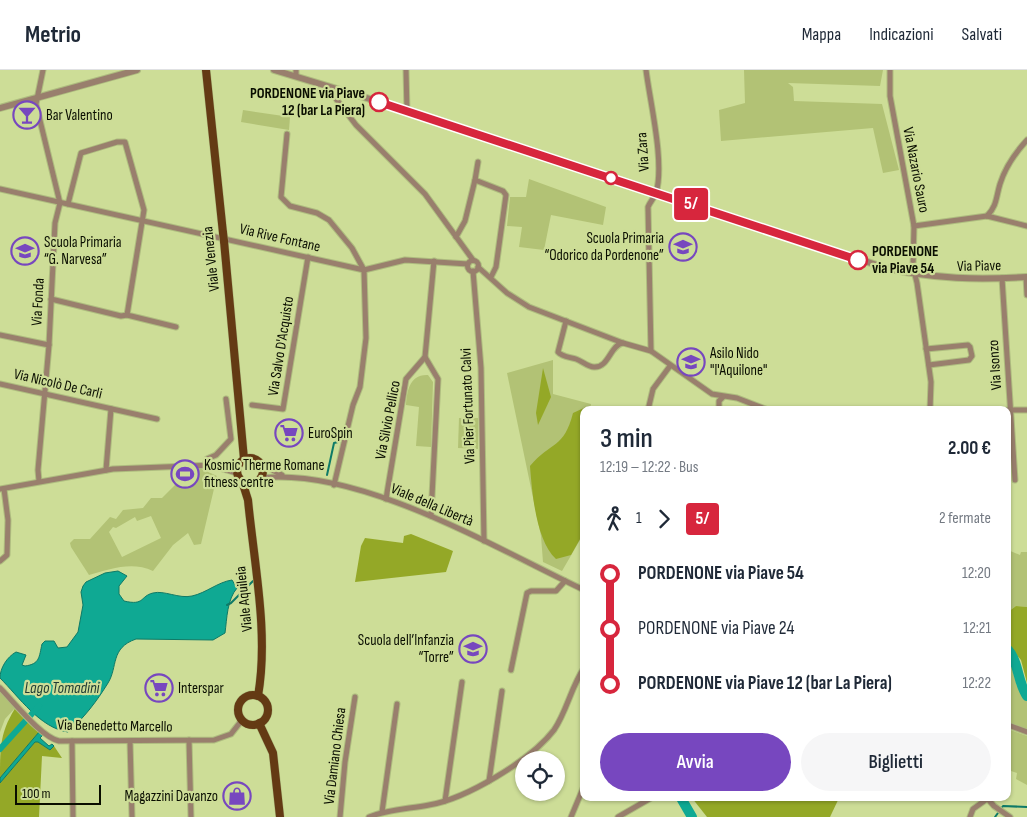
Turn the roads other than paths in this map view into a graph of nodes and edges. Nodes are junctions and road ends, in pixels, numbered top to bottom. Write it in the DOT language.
graph roads {
  1 [pos="43,70"];
  2 [pos="137,70"];
  3 [pos="274,70"];
  4 [pos="406,70"];
  5 [pos="646,70"];
  6 [pos="890,70"];
  7 [pos="206,71"];
  8 [pos="296,72"];
  9 [pos="323,84"];
  10 [pos="38,97"];
  11 [pos="0,108"];
  12 [pos="407,111"];
  13 [pos="287,134"];
  14 [pos="1027,140"];
  15 [pos="478,162"];
  16 [pos="475,180"];
  17 [pos="0,189"];
  18 [pos="656,193"];
  19 [pos="60,203"];
  20 [pos="68,204"];
  21 [pos="986,216"];
  22 [pos="142,221"];
  23 [pos="914,226"];
  24 [pos="1027,226"];
  25 [pos="456,237"];
  26 [pos="308,257"];
  27 [pos="434,261"];
  28 [pos="470,262"];
  29 [pos="478,267"];
  30 [pos="364,270"];
  31 [pos="473,271"];
  32 [pos="914,275"];
  33 [pos="1026,277"];
  34 [pos="491,278"];
  35 [pos="1002,278"];
  36 [pos="1027,295"];
  37 [pos="51,299"];
  38 [pos="127,315"];
  39 [pos="566,321"];
  40 [pos="176,327"];
  41 [pos="0,334"];
  42 [pos="623,343"];
  43 [pos="48,345"];
  44 [pos="926,349"];
  45 [pos="650,350"];
  46 [pos="424,357"];
  47 [pos="929,365"];
  48 [pos="670,366"];
  49 [pos="0,384"];
  50 [pos="44,395"];
  51 [pos="723,397"];
  52 [pos="226,399"];
  53 [pos="252,405"];
  54 [pos="649,406"];
  55 [pos="719,406"];
  56 [pos="758,406"];
  57 [pos="930,406"];
  58 [pos="1009,406"];
  59 [pos="111,409"];
  60 [pos="1011,410"];
  61 [pos="1027,410"];
  62 [pos="158,420"];
  63 [pos="1011,433"];
  64 [pos="245,460"];
  65 [pos="261,464"];
  66 [pos="207,465"];
  67 [pos="106,470"];
  68 [pos="237,474"];
  69 [pos="282,476"];
  70 [pos="258,480"];
  71 [pos="1015,480"];
  72 [pos="39,481"];
  73 [pos="242,481"];
  74 [pos="334,485"];
  75 [pos="2,489"];
  76 [pos="386,499"];
  77 [pos="248,500"];
  78 [pos="431,516"];
  79 [pos="484,541"];
  80 [pos="0,560"];
  81 [pos="565,581"];
  82 [pos="580,588"];
  83 [pos="511,670"];
  84 [pos="580,676"];
  85 [pos="462,682"];
  86 [pos="0,688"];
  87 [pos="502,692"];
  88 [pos="258,696"];
  89 [pos="355,698"];
  90 [pos="397,704"];
  91 [pos="242,720"];
  92 [pos="259,723"];
  93 [pos="1011,726"];
  94 [pos="1027,732"];
  95 [pos="189,740"];
  96 [pos="72,741"];
  97 [pos="130,741"];
  98 [pos="489,781"];
  99 [pos="580,796"];
  100 [pos="445,801"];
  101 [pos="647,801"];
  102 [pos="983,801"];
  103 [pos="990,801"];
  104 [pos="382,812"];
  105 [pos="626,815"];
  106 [pos="1007,816"];
  107 [pos="73,817"];
  108 [pos="132,817"];
  109 [pos="191,817"];
  110 [pos="280,817"];
  111 [pos="340,817"];
  112 [pos="369,817"];
  113 [pos="571,817"];
  114 [pos="618,817"];
  115 [pos="970,817"];
  1 -- 10 [label="street, Via Fonda"];
  2 -- 10 [label="street"];
  3 -- 8 [label="street, Via Piave"];
  4 -- 12 [label="street"];
  5 -- 18 [label="street, Via Zara"];
  6 -- 23 [label="street, Via Nazario Sauro"];
  7 -- 64 [label="main road, Viale Venezia, bridge"];
  8 -- 9 [label="street, Via Piave"];
  9 -- 12 [label="street, Via Piave"];
  9 -- 25 [label="street"];
  10 -- 11 [label="street"];
  10 -- 19 [label="street, Via Fonda"];
  12 -- 18 [label="street, Via Piave"];
  13 -- 30 [label="street"];
  14 -- 21 [label="street"];
  15 -- 16 [label="street"];
  16 -- 25 [label="street"];
  16 -- 34 [label="street"];
  17 -- 19 [label="street, Via Rive Fontane"];
  18 -- 32 [label="street, Via Piave"];
  18 -- 45 [label="street, Via Zara"];
  19 -- 20 [label="street, Via Rive Fontane"];
  19 -- 37 [label="street, Via Fonda"];
  20 -- 22 [label="street, Via Rive Fontane"];
  20 -- 22 [label="street"];
  21 -- 23 [label="street"];
  21 -- 24 [label="street"];
  22 -- 26 [label="street, Via Rive Fontane"];
  22 -- 38 [label="street"];
  23 -- 32 [label="street, Via Nazario Sauro"];
  25 -- 28 [label="street"];
  26 -- 30 [label="street, Via Rive Fontane"];
  26 -- 53 [label="street, Via Salvo D'Acquisto"];
  27 -- 28 [label="street, Via Rive Fontane"];
  27 -- 30 [label="street, Via Rive Fontane"];
  27 -- 46 [label="street"];
  28 -- 29 [label="street"];
  28 -- 31 [label="street"];
  29 -- 31 [label="street"];
  29 -- 34 [label="street"];
  30 -- 74 [label="street"];
  31 -- 79 [label="street, Via Pier Fortunato Calvi"];
  32 -- 35 [label="street, Via Piave"];
  32 -- 44 [label="street, Via Nazario Sauro"];
  33 -- 35 [label="street, Via Piave"];
  33 -- 36 [label="street"];
  34 -- 39 [label="street"];
  35 -- 58 [label="street, Via Isonzo"];
  37 -- 38 [label="street"];
  37 -- 43 [label="street, Via Fonda"];
  38 -- 40 [label="street"];
  39 -- 42 [label="street"];
  39 -- 42 [label="street"];
  41 -- 43 [label="street"];
  42 -- 45 [label="street"];
  43 -- 50 [label="street, Via Fonda"];
  44 -- 47 [label="street, Via Nazario Sauro"];
  44 -- 47 [label="street"];
  45 -- 48 [label="street"];
  46 -- 76 [label="street, Via Silvio Pellico"];
  46 -- 78 [label="street"];
  47 -- 57 [label="street, Via Nazario Sauro"];
  48 -- 51 [label="street"];
  48 -- 54 [label="street"];
  49 -- 50 [label="street, Via Nicolò De Carli"];
  50 -- 59 [label="street, Via Nicolò De Carli"];
  50 -- 72 [label="street, Via Fonda"];
  51 -- 55 [label="street"];
  51 -- 56 [label="street"];
  52 -- 66 [label="street"];
  59 -- 62 [label="street, Via Nicolò De Carli"];
  59 -- 67 [label="street, Via Nicolò De Carli"];
  60 -- 61 [label="street"];
  63 -- 71 [label="street, Via Isonzo"];
  64 -- 65 [label="main road"];
  64 -- 66 [label="street"];
  64 -- 68 [label="main road"];
  65 -- 69 [label="street, Viale della Libertà"];
  65 -- 70 [label="main road"];
  66 -- 67 [label="street"];
  66 -- 68 [label="street"];
  67 -- 72 [label="street"];
  68 -- 73 [label="main road, Viale Aquileia"];
  69 -- 70 [label="street, Viale della Libertà"];
  69 -- 74 [label="street, Viale della Libertà"];
  70 -- 73 [label="main road"];
  70 -- 77 [label="main road"];
  72 -- 75 [label="street"];
  73 -- 77 [label="main road, Viale Aquileia"];
  74 -- 76 [label="street, Viale della Libertà"];
  75 -- 80 [label="street"];
  76 -- 78 [label="street, Viale della Libertà"];
  77 -- 88 [label="main road, Viale Aquileia"];
  78 -- 79 [label="street, Viale della Libertà"];
  79 -- 81 [label="street, Viale della Libertà"];
  81 -- 82 [label="street, Viale della Libertà"];
  81 -- 83 [label="street"];
  84 -- 98 [label="street"];
  85 -- 100 [label="street"];
  86 -- 96 [label="street, Via Benedetto Marcello"];
  87 -- 98 [label="street"];
  88 -- 91 [label="main road"];
  88 -- 92 [label="main road, Viale Aquileia"];
  89 -- 111 [label="street, Via Damiano Chiesa"];
  90 -- 104 [label="street"];
  91 -- 92 [label="main road"];
  91 -- 95 [label="street, Via Benedetto Marcello"];
  92 -- 110 [label="main road"];
  93 -- 94 [label="street"];
  95 -- 97 [label="street, Via Benedetto Marcello"];
  95 -- 109 [label="street"];
  96 -- 97 [label="street, Via Benedetto Marcello"];
  96 -- 107 [label="street"];
  97 -- 108 [label="street"];
  98 -- 100 [label="street"];
  99 -- 113 [label="street"];
  100 -- 104 [label="street"];
  101 -- 105 [label="street"];
  102 -- 115 [label="street"];
  103 -- 106 [label="street"];
  104 -- 112 [label="street"];
  105 -- 114 [label="street"];
}
